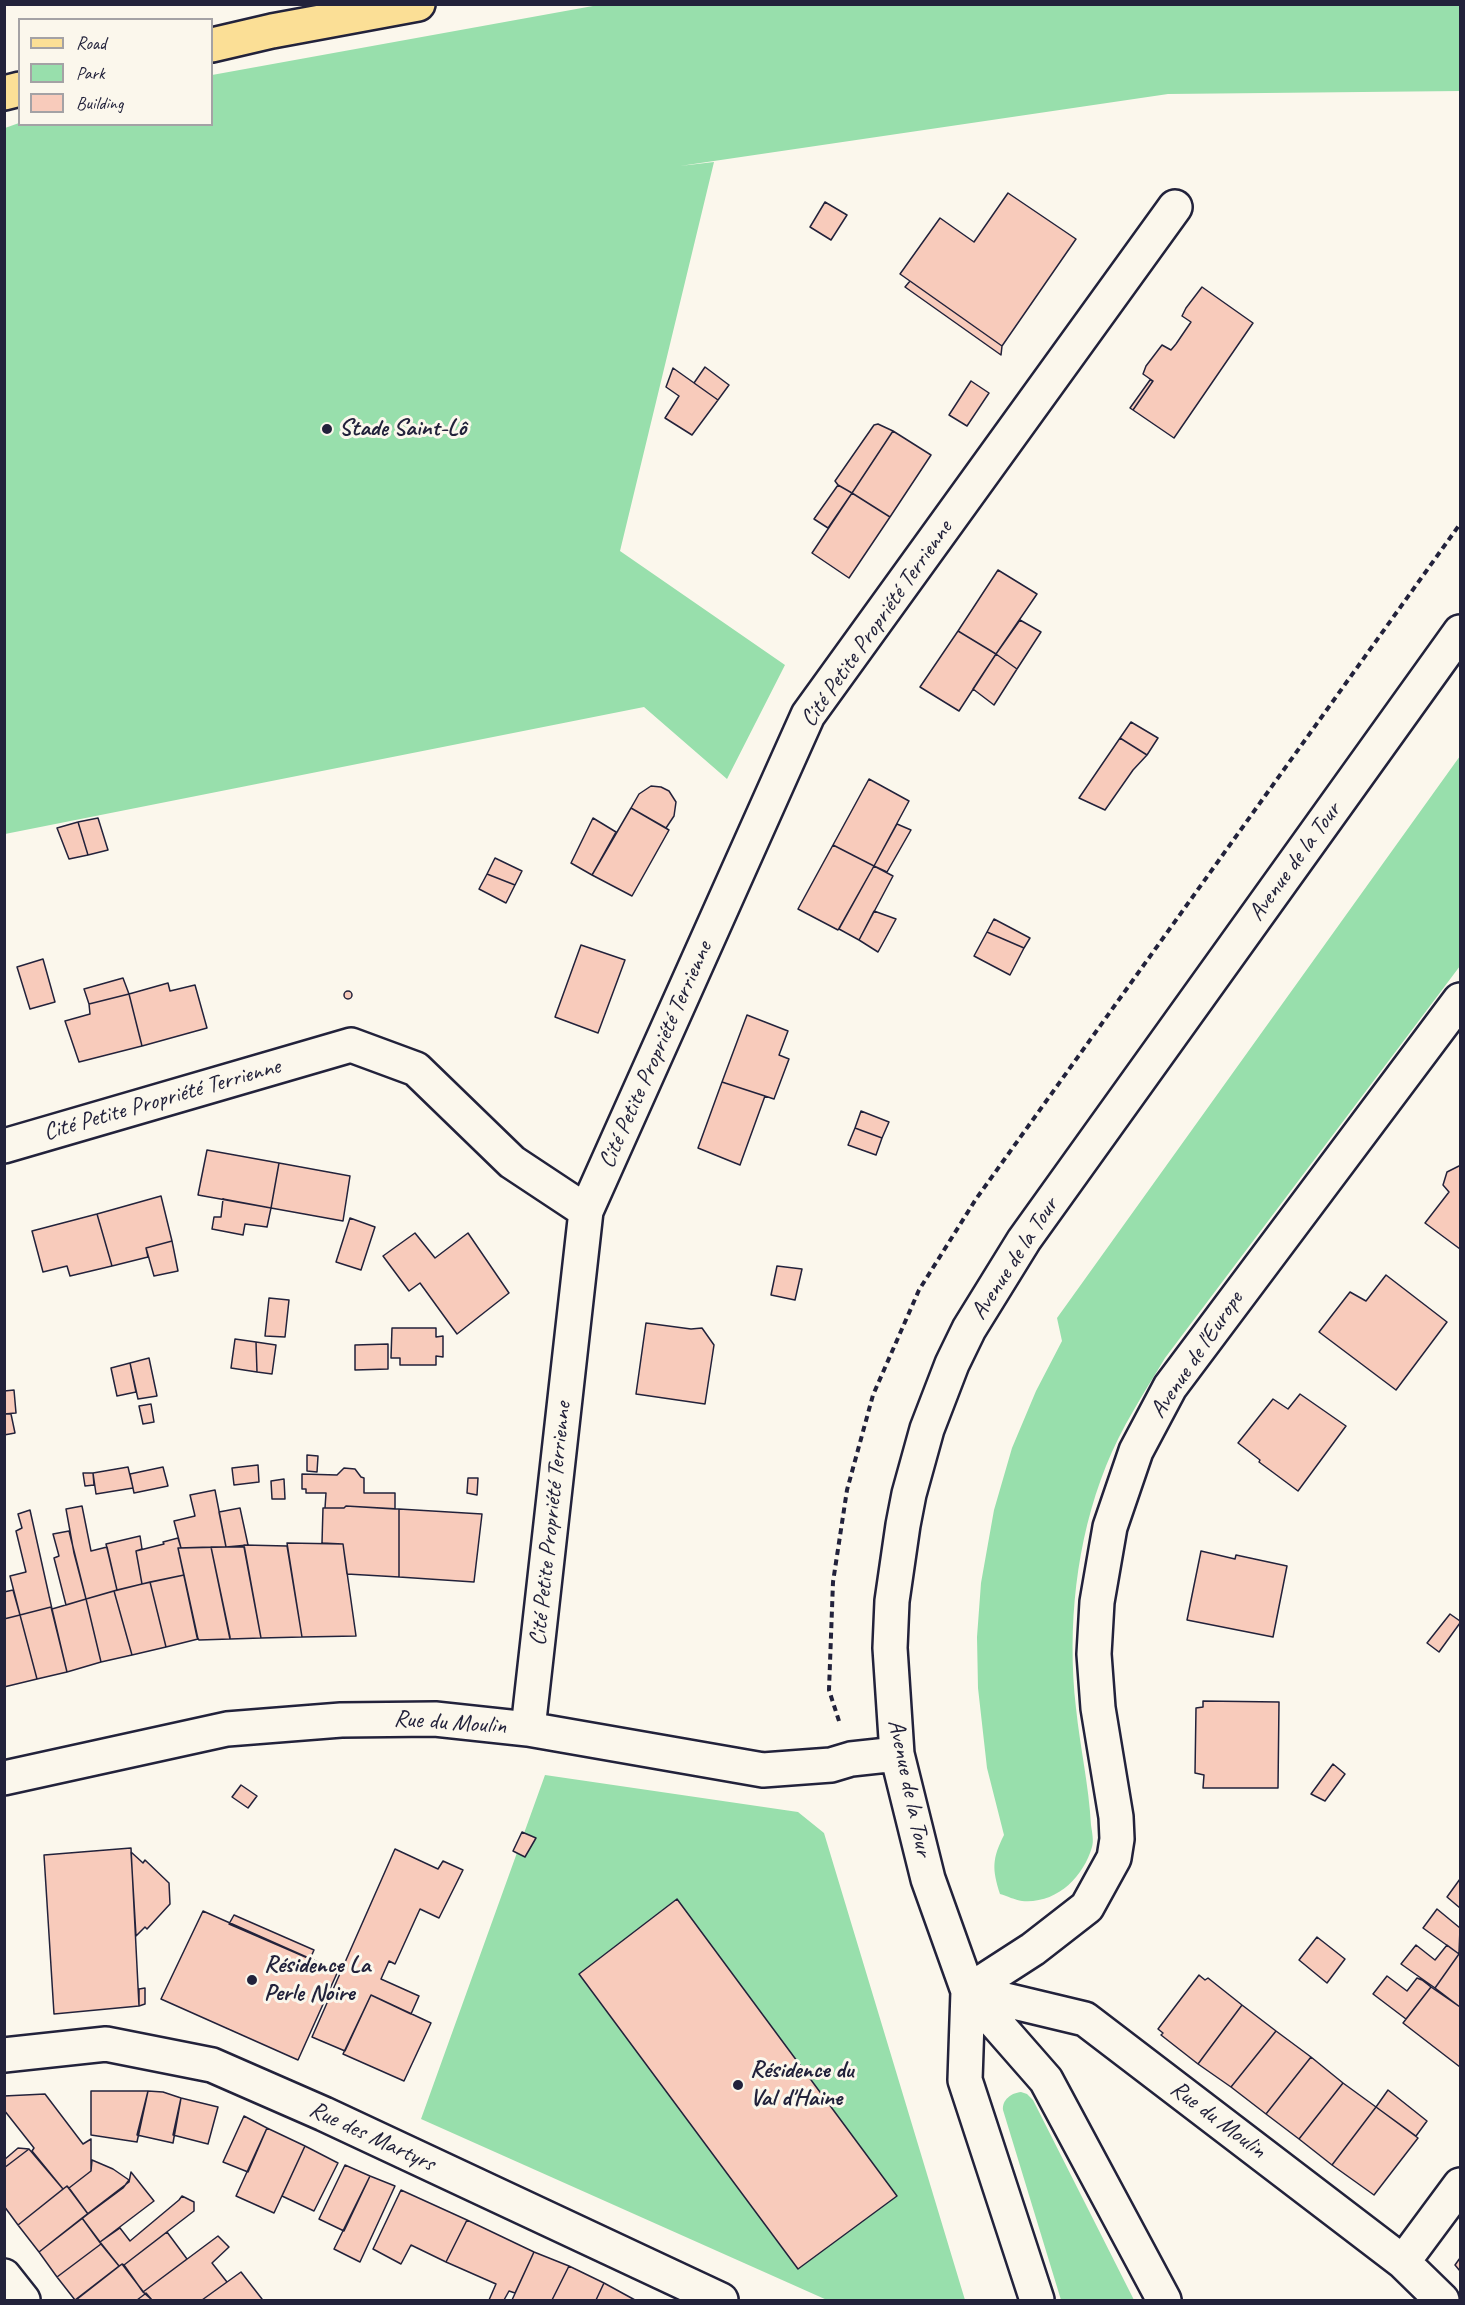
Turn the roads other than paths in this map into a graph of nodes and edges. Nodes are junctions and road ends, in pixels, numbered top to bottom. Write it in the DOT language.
graph roads {
  1 [pos="418,4"];
  2 [pos="213,45"];
  3 [pos="1175,207"];
  4 [pos="1461,632"];
  5 [pos="1461,1000"];
  6 [pos="4,1146"];
  7 [pos="586,1211"];
  8 [pos="528,1729"];
  9 [pos="897,1754"];
  10 [pos="4,1778"];
  11 [pos="968,1991"];
  12 [pos="4,2055"];
  13 [pos="1461,2185"];
  14 [pos="1403,2262"];
  15 [pos="4,2276"];
  16 [pos="23,2301"];
  17 [pos="721,2301"];
  18 [pos="1037,2301"];
  19 [pos="1164,2301"];
  20 [pos="1442,2301"];
  1 -- 2 [label="main road"];
  3 -- 7 [label="street, Cité Petite Propriété Terrienne"];
  4 -- 9 [label="street, Avenue de la Tour"];
  5 -- 11 [label="street, Avenue de l'Europe"];
  6 -- 7 [label="street, Cité Petite Propriété Terrienne"];
  7 -- 8 [label="street, Cité Petite Propriété Terrienne"];
  8 -- 9 [label="street, Rue du Moulin"];
  8 -- 10 [label="street, Rue du Moulin"];
  9 -- 11 [label="street, Avenue de la Tour"];
  11 -- 14 [label="street, Rue du Moulin"];
  11 -- 18 [label="street, Avenue de la Tour"];
  11 -- 19 [label="street, Avenue de la Tour"];
  12 -- 17 [label="street, Rue des Martyrs"];
  13 -- 14 [label="street"];
  14 -- 20 [label="street, Rue du Moulin"];
  15 -- 16 [label="street"];
}
